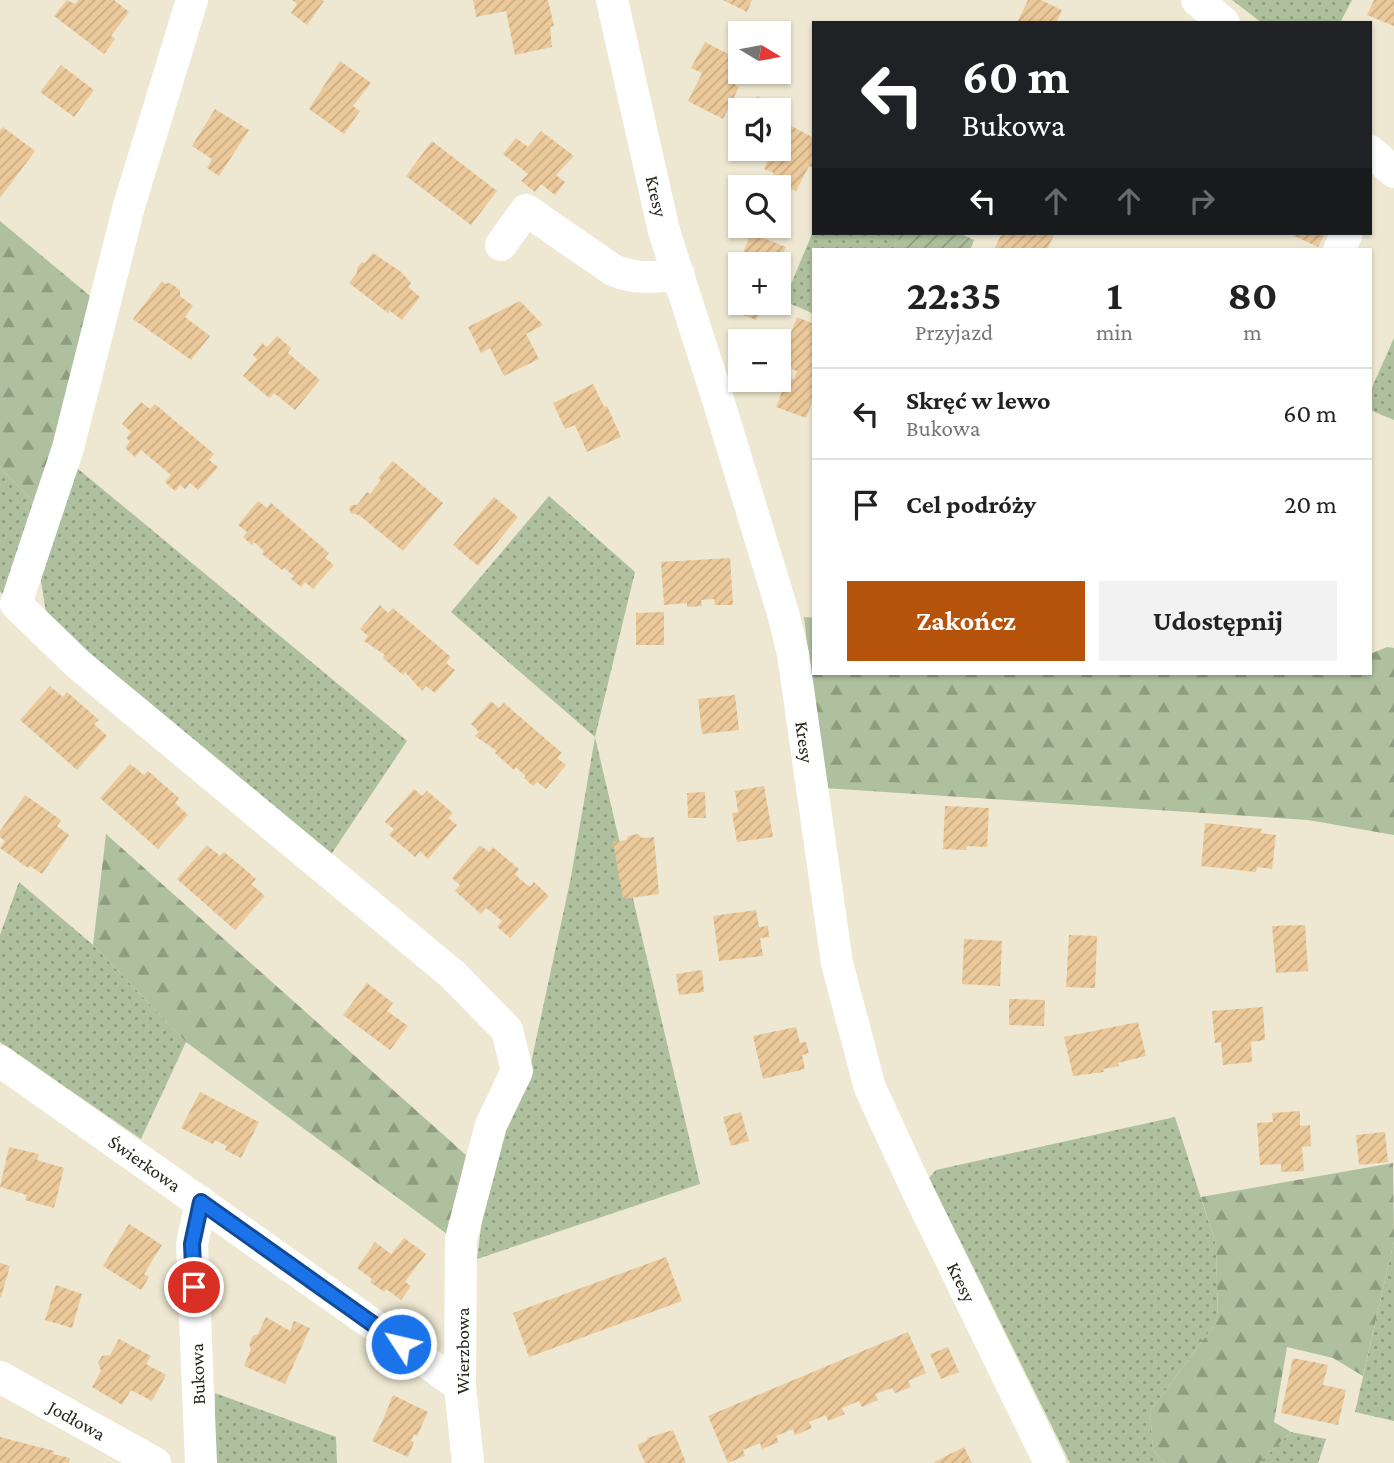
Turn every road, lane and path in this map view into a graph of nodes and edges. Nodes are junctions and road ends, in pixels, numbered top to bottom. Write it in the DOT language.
graph roads {
  1 [pos="192,0"];
  2 [pos="612,0"];
  3 [pos="1196,0"];
  4 [pos="1222,21"];
  5 [pos="501,245"];
  6 [pos="679,275"];
  7 [pos="0,1061"];
  8 [pos="201,1202"];
  9 [pos="0,1377"];
  10 [pos="460,1386"];
  11 [pos="155,1463"];
  12 [pos="201,1463"];
  13 [pos="468,1463"];
  14 [pos="1050,1463"];
  1 -- 10 [label="street, Wierzbowa"];
  2 -- 6 [label="street, Kresy"];
  3 -- 4 [label="street"];
  5 -- 6 [label="street"];
  6 -- 14 [label="street, Kresy"];
  7 -- 8 [label="street, Świerkowa"];
  8 -- 10 [label="street, Świerkowa"];
  8 -- 12 [label="street, Bukowa"];
  9 -- 11 [label="street, Jodłowa"];
  10 -- 13 [label="street, Wierzbowa"];
}
